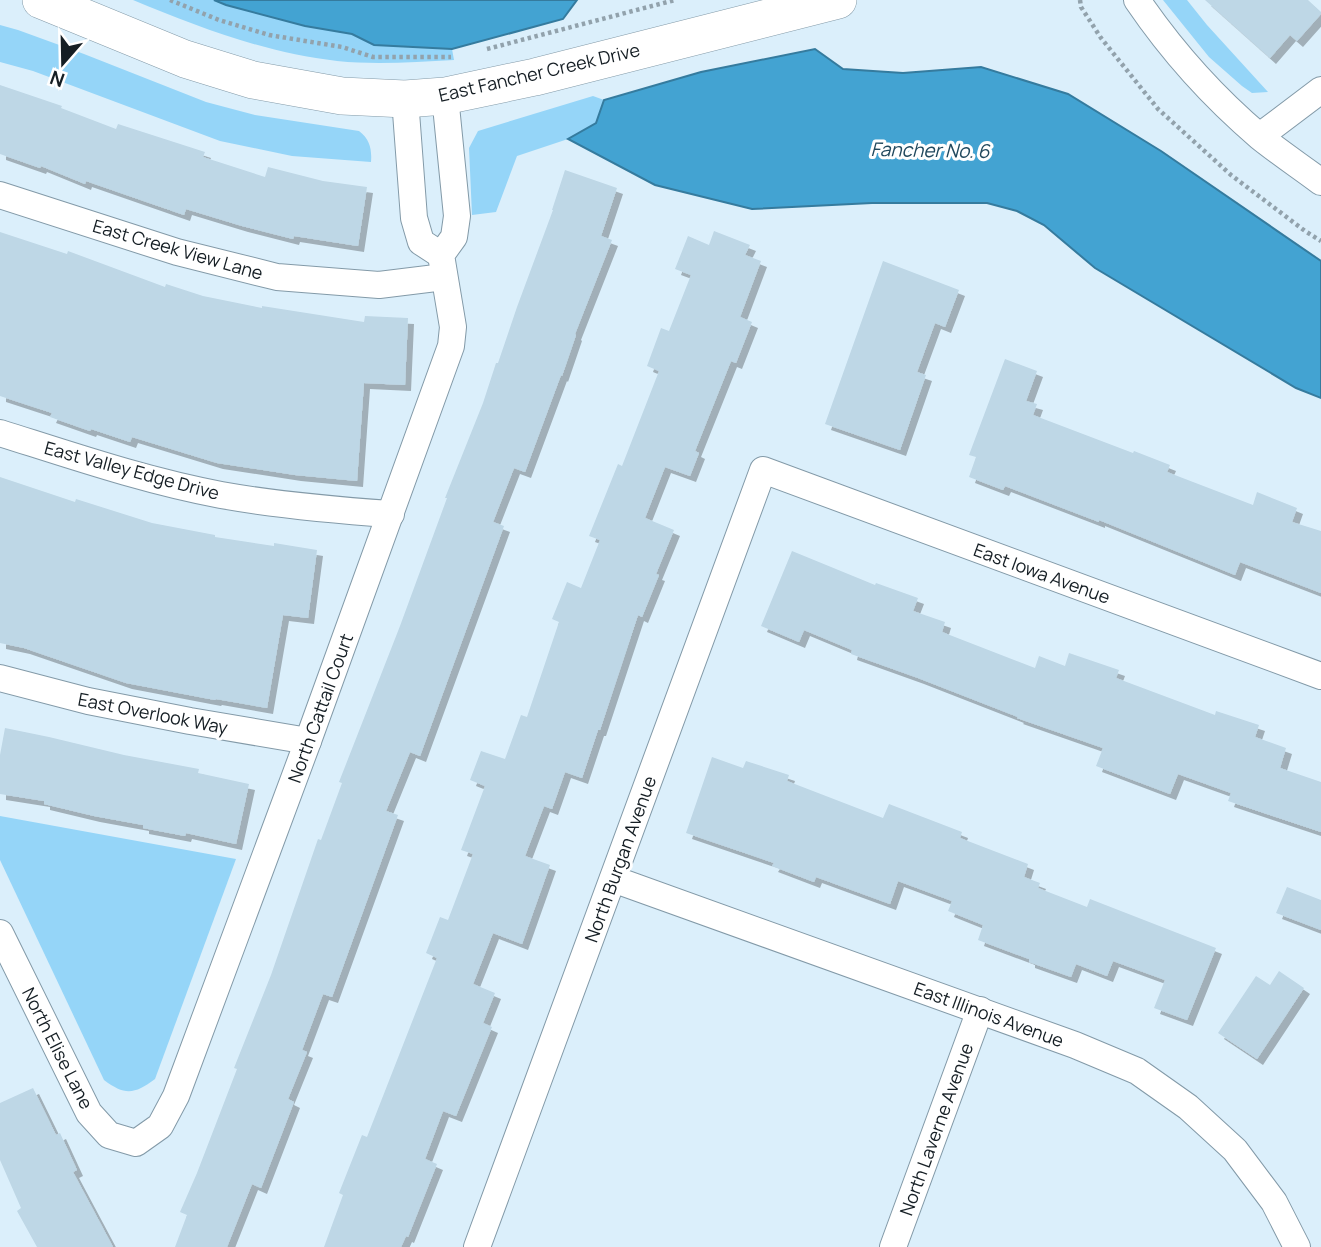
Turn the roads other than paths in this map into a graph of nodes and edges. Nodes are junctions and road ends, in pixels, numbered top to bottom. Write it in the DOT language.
graph roads {
  1 [pos="41,0"];
  2 [pos="838,0"];
  3 [pos="1137,0"];
  4 [pos="1321,90"];
  5 [pos="445,96"];
  6 [pos="405,99"];
  7 [pos="1260,136"];
  8 [pos="1321,182"];
  9 [pos="0,195"];
  10 [pos="442,266"];
  11 [pos="0,433"];
  12 [pos="763,470"];
  13 [pos="391,514"];
  14 [pos="1321,676"];
  15 [pos="0,678"];
  16 [pos="308,741"];
  17 [pos="612,879"];
  18 [pos="0,933"];
  19 [pos="980,1010"];
  20 [pos="136,1143"];
  21 [pos="477,1247"];
  22 [pos="893,1247"];
  23 [pos="1297,1247"];
  1 -- 6 [label="street, East Fancher Creek Drive"];
  2 -- 5 [label="street, East Fancher Creek Drive"];
  3 -- 7 [label="street"];
  4 -- 7 [label="street"];
  5 -- 6 [label="street, East Fancher Creek Drive"];
  5 -- 10 [label="street"];
  6 -- 10 [label="street"];
  7 -- 8 [label="street"];
  9 -- 10 [label="street, East Creek View Lane"];
  10 -- 13 [label="street, North Cattail Court"];
  11 -- 13 [label="street, East Valley Edge Drive"];
  12 -- 14 [label="street, East Iowa Avenue"];
  12 -- 17 [label="street, North Burgan Avenue"];
  13 -- 16 [label="street, North Cattail Court"];
  15 -- 16 [label="street, East Overlook Way"];
  16 -- 20 [label="street, North Cattail Court"];
  17 -- 19 [label="street, East Illinois Avenue"];
  17 -- 21 [label="street, North Burgan Avenue"];
  18 -- 20 [label="street, North Elise Lane"];
  19 -- 22 [label="street, North Laverne Avenue"];
  19 -- 23 [label="street, East Illinois Avenue"];
}
